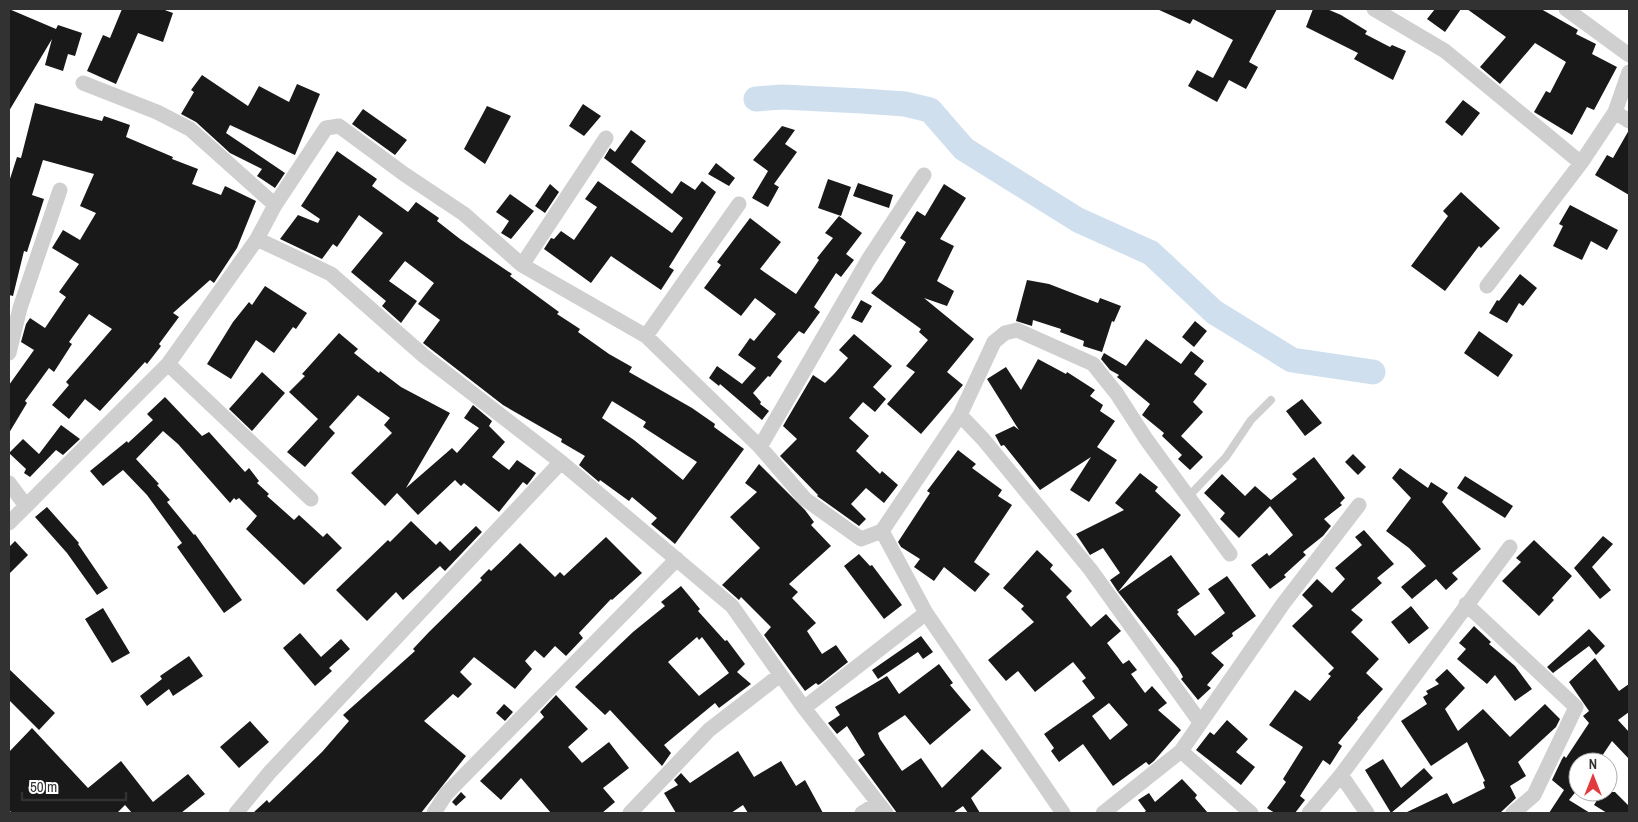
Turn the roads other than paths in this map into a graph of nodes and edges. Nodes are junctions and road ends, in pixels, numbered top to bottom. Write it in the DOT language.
graph roads {
  1 [pos="1374,9"];
  2 [pos="1566,9"];
  3 [pos="1629,55"];
  4 [pos="1629,72"];
  5 [pos="83,83"];
  6 [pos="1615,112"];
  7 [pos="1629,121"];
  8 [pos="606,138"];
  9 [pos="1581,164"];
  10 [pos="924,175"];
  11 [pos="60,190"];
  12 [pos="739,204"];
  13 [pos="275,205"];
  14 [pos="257,239"];
  15 [pos="522,265"];
  16 [pos="1487,286"];
  17 [pos="646,336"];
  18 [pos="9,353"];
  19 [pos="168,364"];
  20 [pos="1271,400"];
  21 [pos="960,415"];
  22 [pos="760,447"];
  23 [pos="560,462"];
  24 [pos="9,483"];
  25 [pos="1190,496"];
  26 [pos="311,500"];
  27 [pos="1359,504"];
  28 [pos="26,506"];
  29 [pos="9,523"];
  30 [pos="882,531"];
  31 [pos="1510,547"];
  32 [pos="1230,554"];
  33 [pos="676,558"];
  34 [pos="1466,604"];
  35 [pos="926,614"];
  36 [pos="780,675"];
  37 [pos="804,708"];
  38 [pos="1200,722"];
  39 [pos="1181,751"];
  40 [pos="1341,775"];
  41 [pos="882,808"];
  42 [pos="236,813"];
  43 [pos="434,813"];
  44 [pos="630,813"];
  45 [pos="862,813"];
  46 [pos="1063,813"];
  47 [pos="1103,813"];
  48 [pos="1251,813"];
  49 [pos="1309,813"];
  50 [pos="1367,813"];
  51 [pos="1513,813"];
  1 -- 9 [label="street"];
  2 -- 3 [label="street"];
  4 -- 6 [label="street"];
  5 -- 13 [label="street"];
  6 -- 7 [label="street"];
  6 -- 9 [label="street"];
  8 -- 15 [label="street"];
  9 -- 16 [label="street"];
  10 -- 22 [label="street"];
  11 -- 18 [label="street"];
  12 -- 17 [label="street"];
  13 -- 14 [label="street"];
  13 -- 15 [label="street"];
  14 -- 19 [label="street"];
  14 -- 23 [label="street"];
  15 -- 17 [label="street"];
  17 -- 22 [label="street"];
  19 -- 26 [label="street"];
  19 -- 28 [label="street"];
  20 -- 25 [label="lane"];
  21 -- 25 [label="street"];
  21 -- 30 [label="street"];
  21 -- 38 [label="street"];
  22 -- 30 [label="street"];
  23 -- 33 [label="street"];
  23 -- 42 [label="street"];
  24 -- 28 [label="street"];
  25 -- 32 [label="street"];
  27 -- 38 [label="street"];
  28 -- 29 [label="street"];
  30 -- 35 [label="street"];
  31 -- 34 [label="street"];
  33 -- 36 [label="street"];
  33 -- 43 [label="street"];
  34 -- 40 [label="street"];
  34 -- 51 [label="street"];
  35 -- 37 [label="street"];
  35 -- 46 [label="street"];
  36 -- 37 [label="street"];
  36 -- 44 [label="street"];
  37 -- 41 [label="street"];
  38 -- 39 [label="street"];
  39 -- 47 [label="street"];
  39 -- 48 [label="street"];
  40 -- 49 [label="street"];
  40 -- 50 [label="street"];
  41 -- 45 [label="street"];
}
